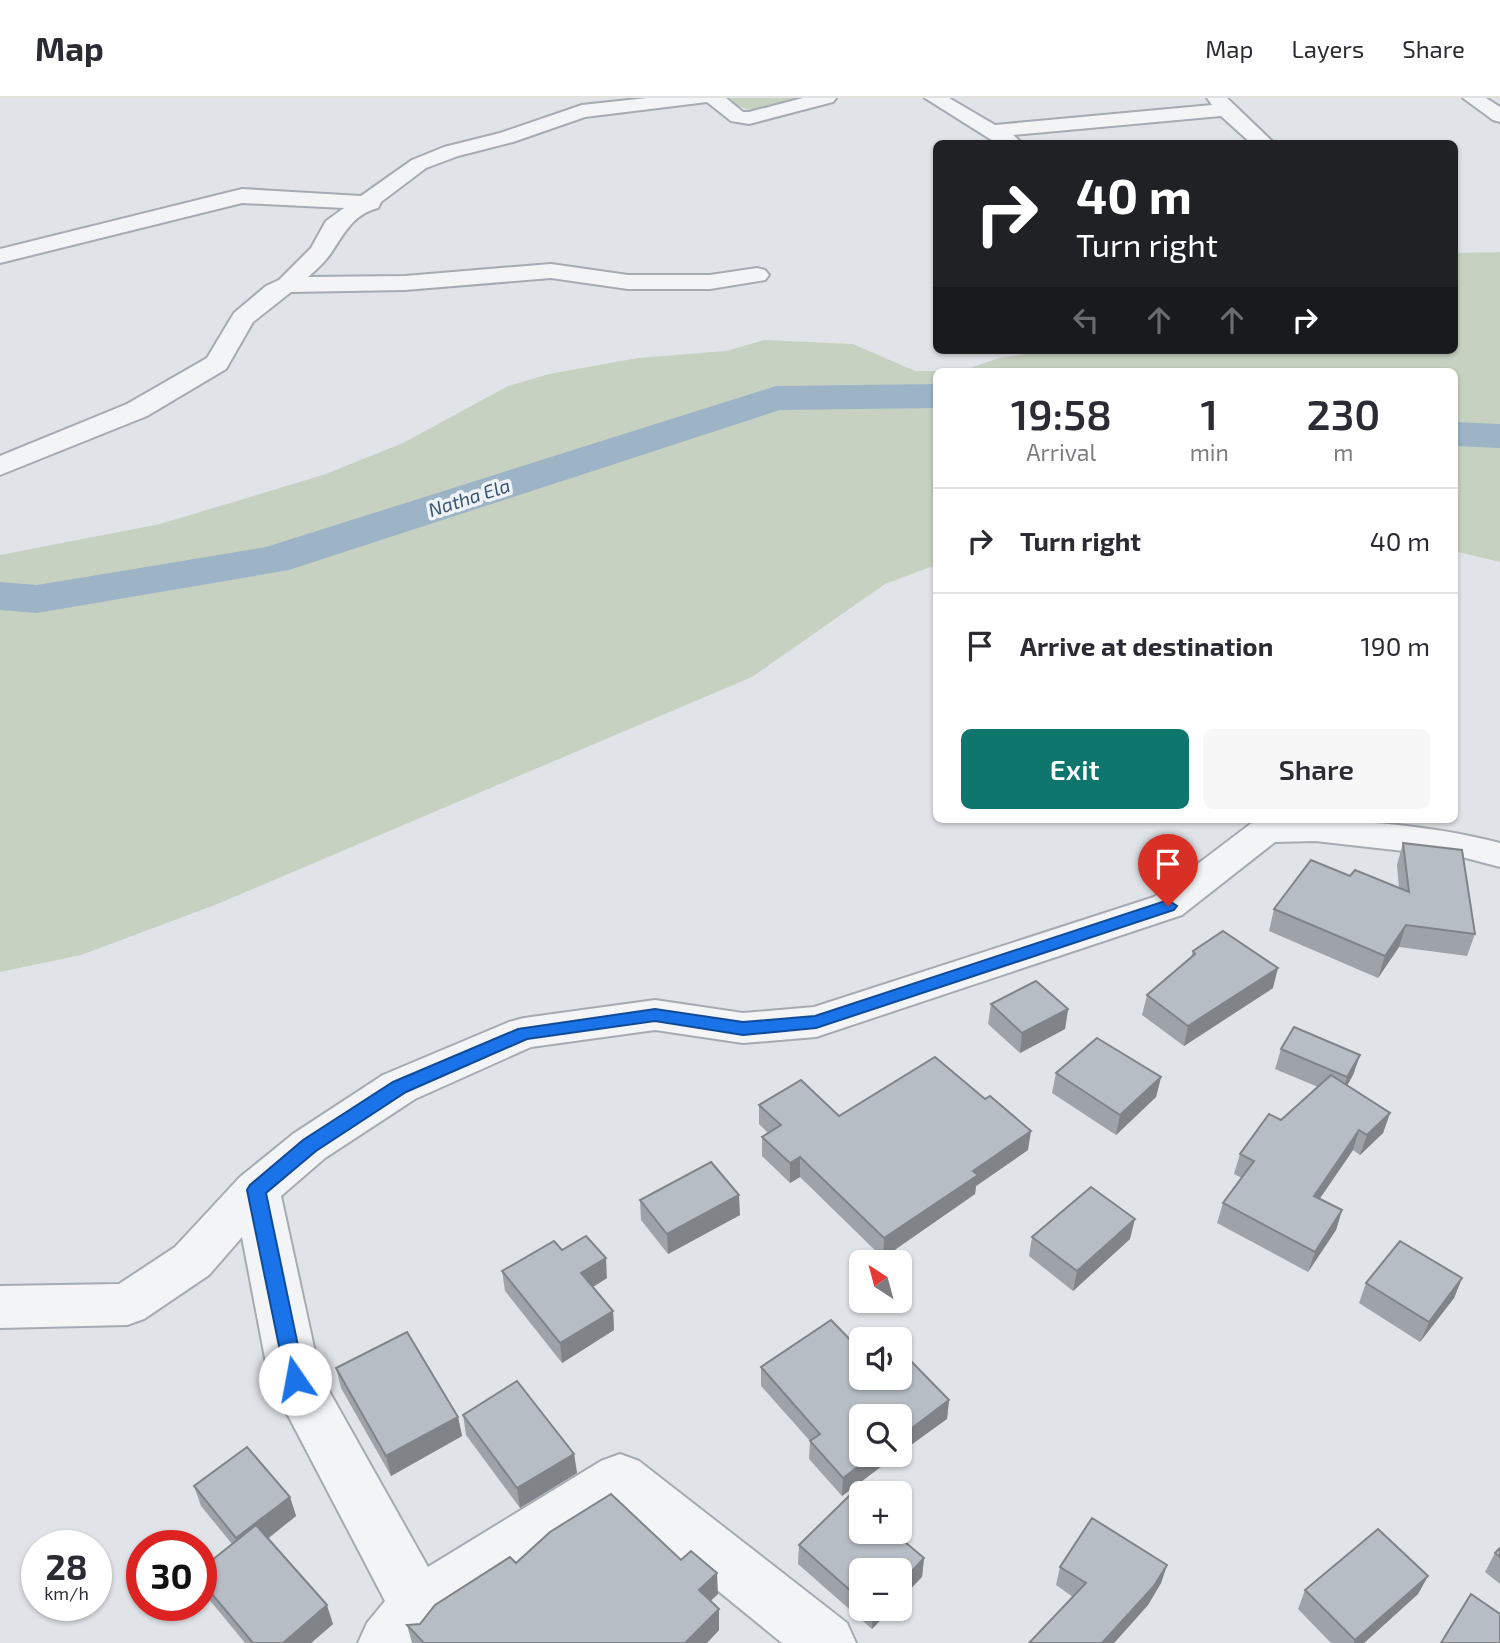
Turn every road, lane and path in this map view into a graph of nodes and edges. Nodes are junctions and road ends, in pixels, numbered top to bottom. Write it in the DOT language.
graph roads {
  1 [pos="701,98"];
  2 [pos="714,98"];
  3 [pos="826,98"];
  4 [pos="935,98"];
  5 [pos="1222,104"];
  6 [pos="992,131"];
  7 [pos="1007,140"];
  8 [pos="1261,140"];
  9 [pos="370,203"];
  10 [pos="0,256"];
  11 [pos="757,275"];
  12 [pos="287,285"];
  13 [pos="0,466"];
  14 [pos="1262,825"];
  15 [pos="1500,855"];
  16 [pos="256,1190"];
  17 [pos="0,1307"];
  18 [pos="402,1624"];
  19 [pos="827,1643"];
  1 -- 9 [label="street"];
  2 -- 3 [label="street"];
  4 -- 6 [label="street"];
  5 -- 6 [label="street"];
  5 -- 8 [label="street"];
  6 -- 7 [label="street"];
  9 -- 10 [label="street"];
  9 -- 12 [label="street"];
  11 -- 12 [label="street"];
  12 -- 13 [label="street"];
  14 -- 15 [label="street"];
  14 -- 16 [label="street"];
  16 -- 17 [label="street"];
  16 -- 18 [label="street"];
  18 -- 19 [label="street"];
}
